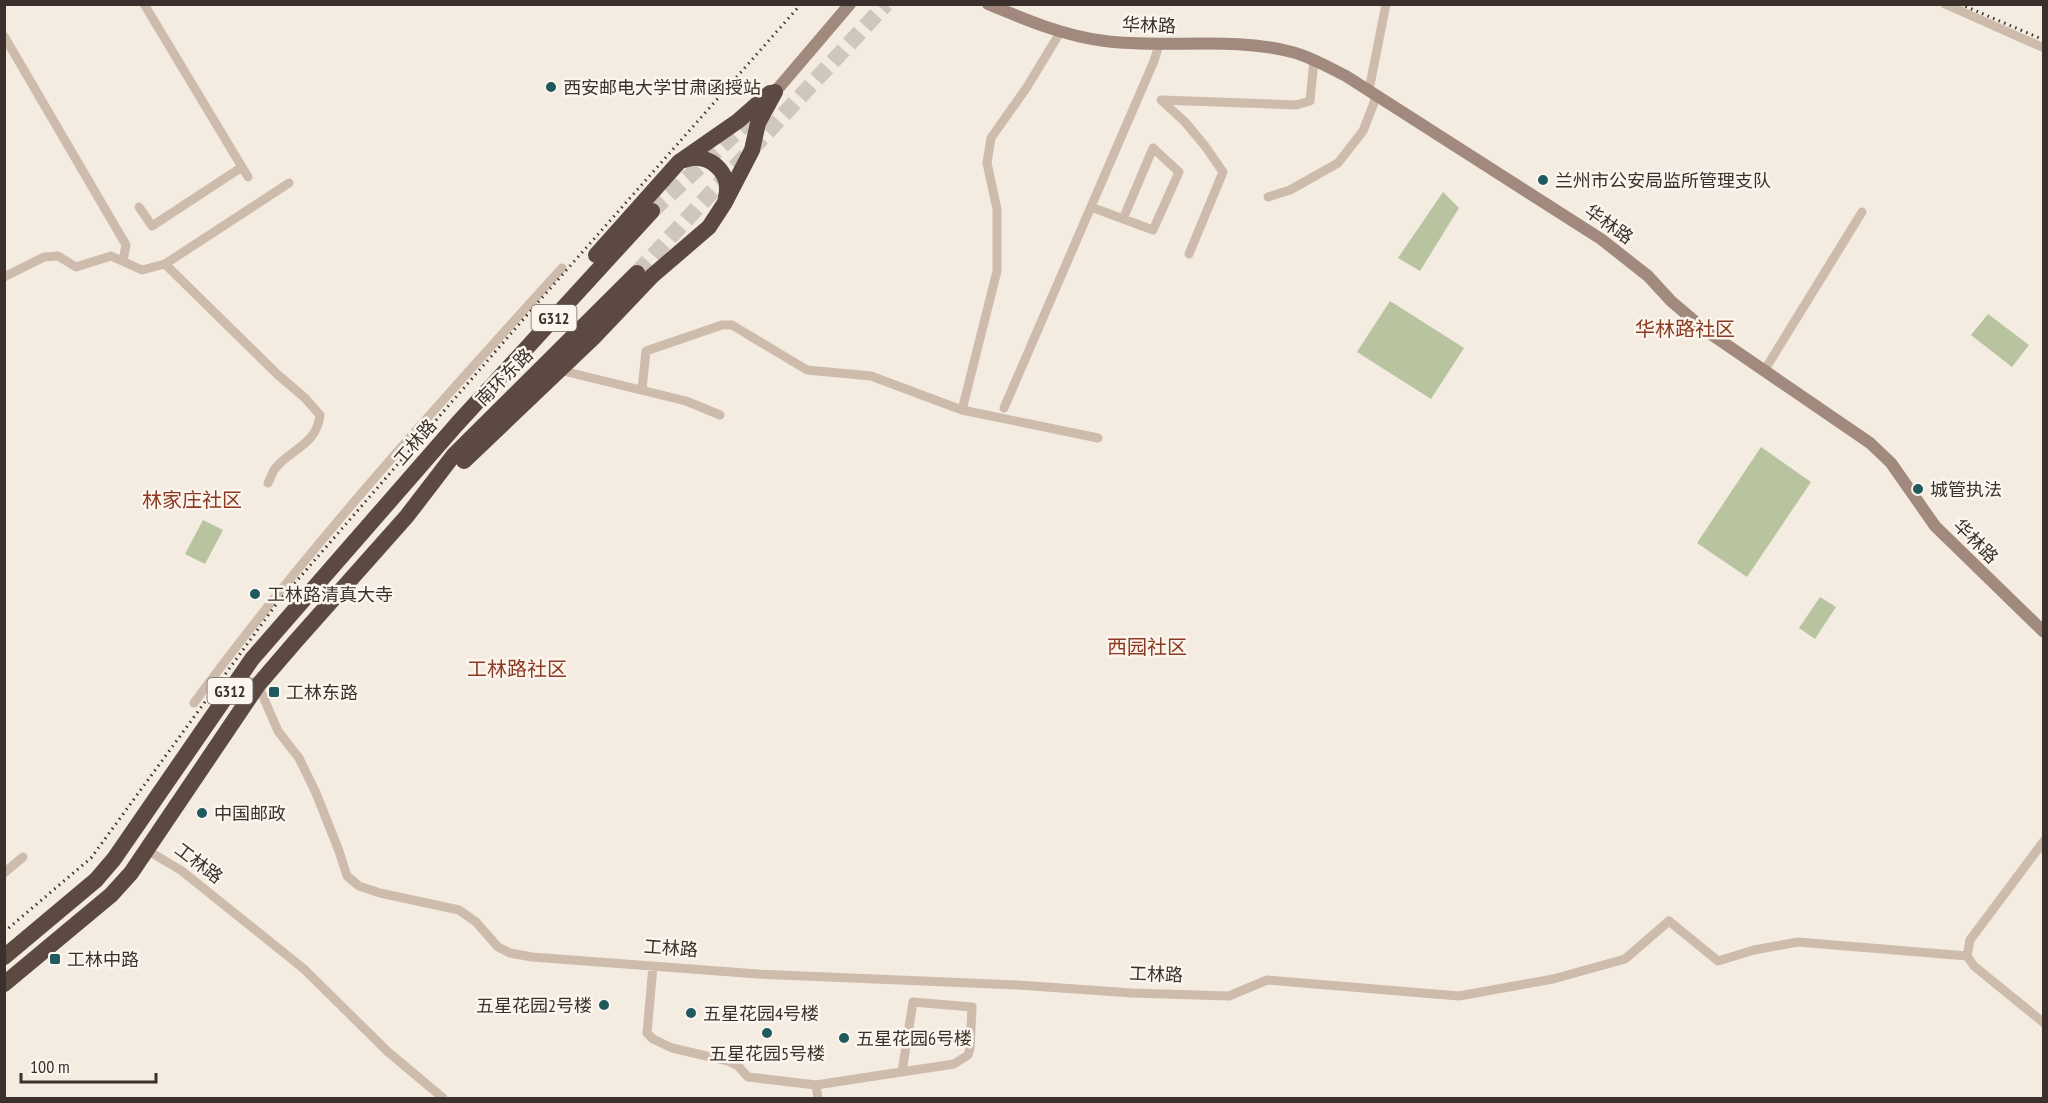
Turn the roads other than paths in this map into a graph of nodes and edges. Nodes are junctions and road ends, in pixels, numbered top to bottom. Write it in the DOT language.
graph roads {
  1 [pos="144,4"];
  2 [pos="850,4"];
  3 [pos="988,4"];
  4 [pos="1386,4"];
  5 [pos="1945,4"];
  6 [pos="1061,31"];
  7 [pos="4,36"];
  8 [pos="1159,45"];
  9 [pos="2043,48"];
  10 [pos="1314,60"];
  11 [pos="775,92"];
  12 [pos="1373,93"];
  13 [pos="679,162"];
  14 [pos="242,167"];
  15 [pos="248,177"];
  16 [pos="289,183"];
  17 [pos="1268,197"];
  18 [pos="724,204"];
  19 [pos="139,207"];
  20 [pos="1091,207"];
  21 [pos="652,211"];
  22 [pos="1862,212"];
  23 [pos="1123,219"];
  24 [pos="1189,254"];
  25 [pos="123,261"];
  26 [pos="165,264"];
  27 [pos="562,268"];
  28 [pos="637,273"];
  29 [pos="4,277"];
  30 [pos="530,303"];
  31 [pos="543,315"];
  32 [pos="559,370"];
  33 [pos="1764,371"];
  34 [pos="642,389"];
  35 [pos="1004,408"];
  36 [pos="962,410"];
  37 [pos="720,415"];
  38 [pos="457,424"];
  39 [pos="1098,438"];
  40 [pos="268,483"];
  41 [pos="407,516"];
  42 [pos="2043,632"];
  43 [pos="239,677"];
  44 [pos="258,685"];
  45 [pos="194,704"];
  46 [pos="2043,841"];
  47 [pos="147,850"];
  48 [pos="23,857"];
  49 [pos="4,873"];
  50 [pos="1967,956"];
  51 [pos="4,957"];
  52 [pos="653,966"];
  53 [pos="4,984"];
  54 [pos="2043,1023"];
  55 [pos="902,1072"];
  56 [pos="816,1085"];
  57 [pos="443,1098"];
  58 [pos="818,1098"];
  1 -- 14 [label="street"];
  2 -- 11 [label="street"];
  3 -- 6 [label="street, 华林路"];
  4 -- 12 [label="street"];
  5 -- 9 [label="street"];
  6 -- 8 [label="street, 华林路"];
  6 -- 36 [label="street"];
  7 -- 25 [label="street"];
  8 -- 10 [label="street, 华林路"];
  8 -- 20 [label="street"];
  10 -- 12 [label="street, 华林路"];
  10 -- 24 [label="street"];
  11 -- 13 [label="highway"];
  11 -- 18 [label="highway"];
  12 -- 17 [label="street"];
  12 -- 33 [label="street, 华林路"];
  13 -- 18 [label="highway"];
  13 -- 31 [label="highway"];
  14 -- 15 [label="street"];
  14 -- 19 [label="street"];
  16 -- 26 [label="street"];
  18 -- 32 [label="highway"];
  20 -- 23 [label="street"];
  20 -- 35 [label="street"];
  21 -- 38 [label="highway, 南环东路 / G312"];
  22 -- 33 [label="street"];
  23 -- 23 [label="street"];
  25 -- 26 [label="street"];
  25 -- 29 [label="street"];
  26 -- 40 [label="street"];
  27 -- 30 [label="street"];
  28 -- 41 [label="highway, 南环东路 / G312"];
  30 -- 31 [label="street"];
  30 -- 45 [label="street"];
  31 -- 38 [label="highway"];
  32 -- 34 [label="street"];
  32 -- 41 [label="highway"];
  33 -- 42 [label="street, 华林路"];
  34 -- 36 [label="street"];
  34 -- 37 [label="street"];
  36 -- 39 [label="street"];
  38 -- 43 [label="highway, 工林路 / G312"];
  41 -- 44 [label="highway, 工林路 / G312"];
  43 -- 44 [label="street"];
  43 -- 51 [label="highway, 工林路 / G312"];
  44 -- 47 [label="highway, 工林路 / G312"];
  44 -- 52 [label="street, 工林路"];
  46 -- 50 [label="street"];
  47 -- 53 [label="highway, 工林路 / G312"];
  47 -- 57 [label="street, 工林路"];
  48 -- 49 [label="street"];
  50 -- 52 [label="street, 工林路"];
  50 -- 54 [label="street"];
  52 -- 56 [label="street"];
  55 -- 55 [label="street"];
  55 -- 56 [label="street"];
  56 -- 58 [label="street"];
}
